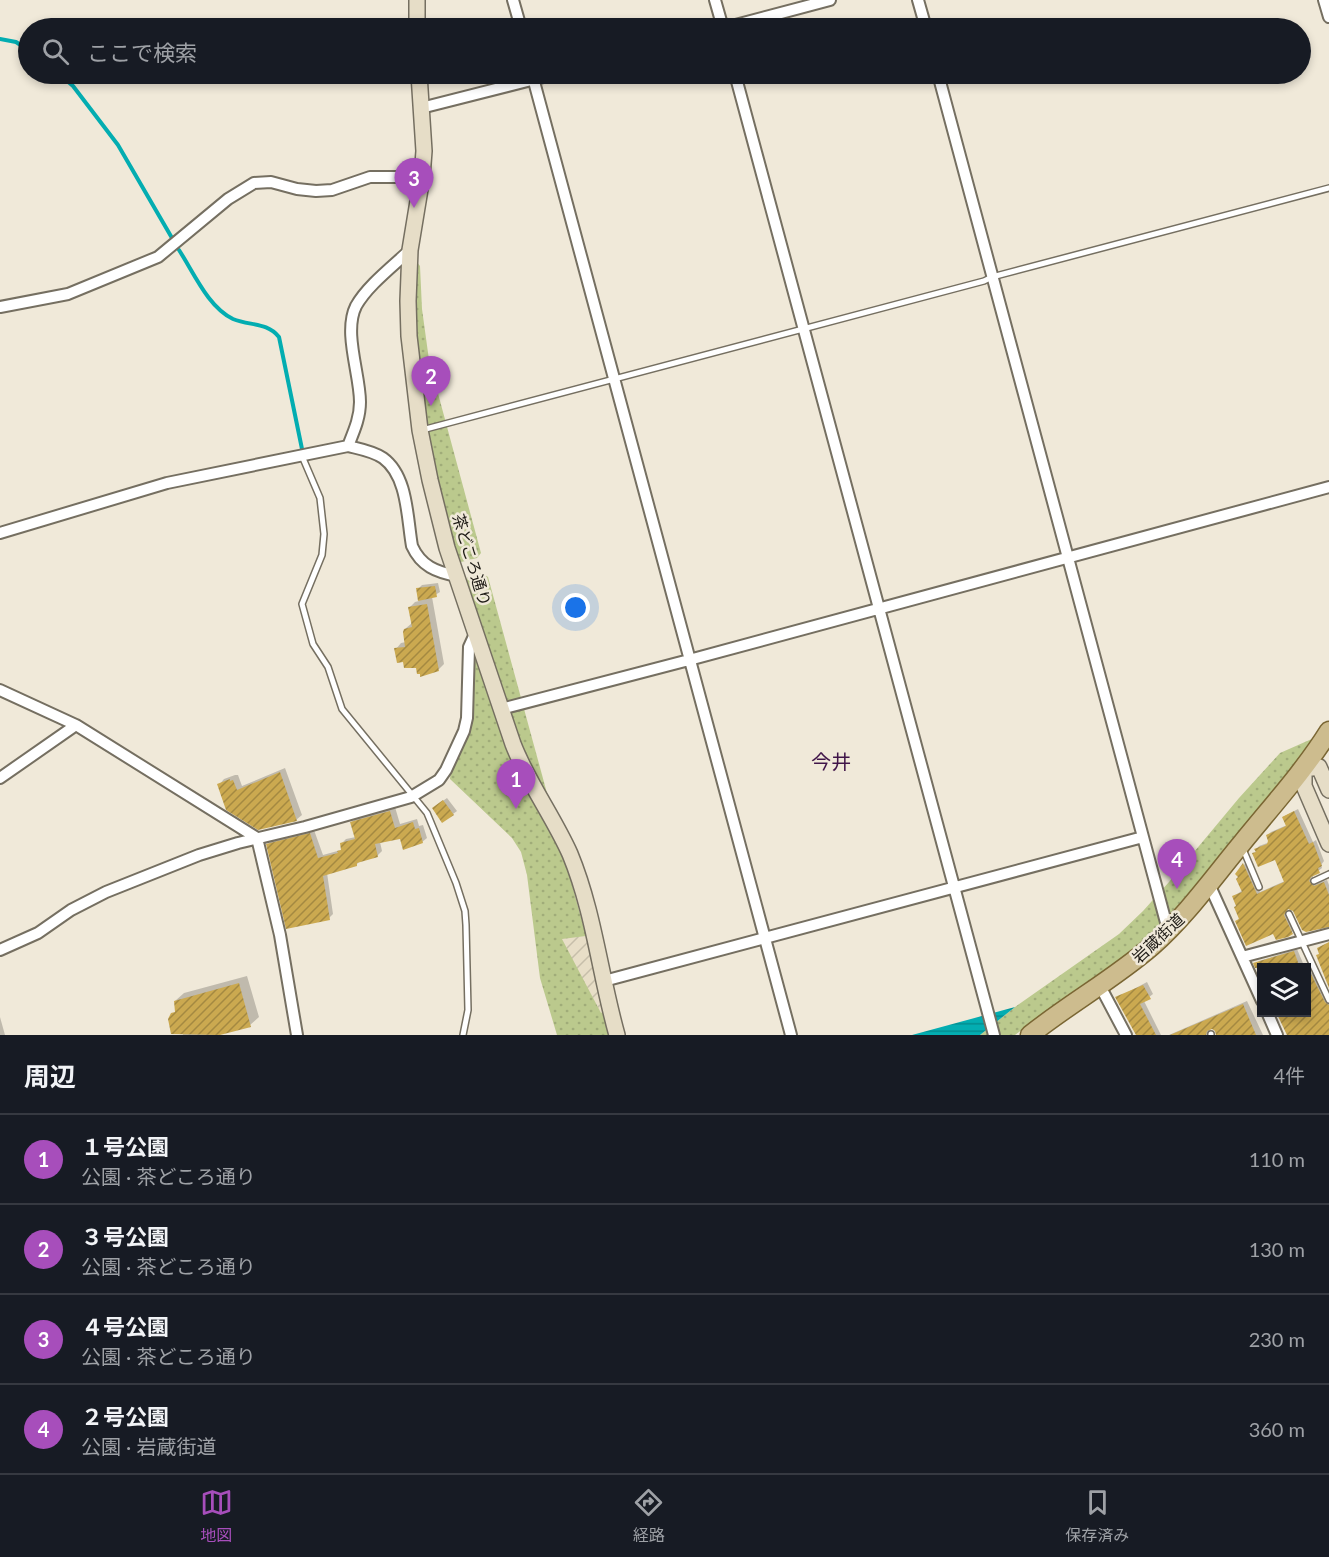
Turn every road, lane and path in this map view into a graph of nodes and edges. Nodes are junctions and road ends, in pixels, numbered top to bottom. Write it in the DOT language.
graph roads {
  1 [pos="417,0"];
  2 [pos="513,0"];
  3 [pos="715,0"];
  4 [pos="830,0"];
  5 [pos="918,0"];
  6 [pos="1324,0"];
  7 [pos="1329,17"];
  8 [pos="417,18"];
  9 [pos="518,18"];
  10 [pos="720,18"];
  11 [pos="761,18"];
  12 [pos="923,18"];
  13 [pos="420,84"];
  14 [pos="505,84"];
  15 [pos="535,84"];
  16 [pos="738,84"];
  17 [pos="941,84"];
  18 [pos="421,108"];
  19 [pos="422,177"];
  20 [pos="1329,188"];
  21 [pos="410,250"];
  22 [pos="992,277"];
  23 [pos="0,307"];
  24 [pos="804,329"];
  25 [pos="615,380"];
  26 [pos="420,430"];
  27 [pos="348,446"];
  28 [pos="302,456"];
  29 [pos="1329,487"];
  30 [pos="0,533"];
  31 [pos="1068,557"];
  32 [pos="457,576"];
  33 [pos="879,608"];
  34 [pos="475,634"];
  35 [pos="689,660"];
  36 [pos="0,690"];
  37 [pos="501,709"];
  38 [pos="76,725"];
  39 [pos="1329,731"];
  40 [pos="1304,769"];
  41 [pos="0,778"];
  42 [pos="1329,790"];
  43 [pos="414,795"];
  44 [pos="1143,837"];
  45 [pos="257,838"];
  46 [pos="1241,844"];
  47 [pos="1329,844"];
  48 [pos="1329,874"];
  49 [pos="1314,881"];
  50 [pos="1209,884"];
  51 [pos="1258,887"];
  52 [pos="954,888"];
  53 [pos="1289,914"];
  54 [pos="1168,930"];
  55 [pos="1329,934"];
  56 [pos="766,939"];
  57 [pos="1302,941"];
  58 [pos="0,950"];
  59 [pos="1242,957"];
  60 [pos="604,981"];
  61 [pos="1099,984"];
  62 [pos="1257,990"];
  63 [pos="1329,1000"];
  64 [pos="1268,1017"];
  65 [pos="297,1035"];
  66 [pos="463,1035"];
  67 [pos="617,1035"];
  68 [pos="791,1035"];
  69 [pos="994,1035"];
  70 [pos="1030,1035"];
  71 [pos="1126,1035"];
  72 [pos="1277,1035"];
  1 -- 8 [label="street"];
  2 -- 9 [label="street"];
  3 -- 10 [label="street"];
  4 -- 11 [label="street"];
  5 -- 12 [label="street"];
  6 -- 7 [label="street"];
  13 -- 18 [label="street, 茶どころ通り"];
  14 -- 18 [label="street"];
  15 -- 25 [label="street"];
  16 -- 24 [label="street"];
  17 -- 22 [label="street"];
  18 -- 19 [label="street, 茶どころ通り"];
  19 -- 21 [label="street, 茶どころ通り"];
  19 -- 23 [label="street"];
  20 -- 22 [label="lane"];
  21 -- 26 [label="street, 茶どころ通り"];
  21 -- 27 [label="street"];
  22 -- 24 [label="lane"];
  22 -- 31 [label="street"];
  24 -- 25 [label="lane"];
  24 -- 33 [label="street"];
  25 -- 26 [label="lane"];
  25 -- 35 [label="street"];
  26 -- 32 [label="street, 茶どころ通り"];
  27 -- 28 [label="street"];
  27 -- 32 [label="street"];
  28 -- 30 [label="street"];
  28 -- 43 [label="lane"];
  29 -- 31 [label="street"];
  31 -- 33 [label="street"];
  31 -- 44 [label="street"];
  32 -- 34 [label="street, 茶どころ通り"];
  33 -- 35 [label="street"];
  33 -- 52 [label="street"];
  34 -- 37 [label="street, 茶どころ通り"];
  34 -- 43 [label="street"];
  35 -- 37 [label="street"];
  35 -- 56 [label="street"];
  36 -- 38 [label="street"];
  37 -- 60 [label="street, 茶どころ通り"];
  38 -- 41 [label="street"];
  38 -- 45 [label="street"];
  39 -- 40 [label="main road, 岩蔵街道"];
  40 -- 42 [label="street"];
  40 -- 46 [label="main road, 岩蔵街道"];
  40 -- 47 [label="street"];
  43 -- 45 [label="street"];
  43 -- 66 [label="lane"];
  44 -- 52 [label="street"];
  44 -- 54 [label="street"];
  45 -- 58 [label="street"];
  45 -- 65 [label="street"];
  46 -- 50 [label="main road, 岩蔵街道"];
  46 -- 51 [label="lane"];
  48 -- 49 [label="lane"];
  50 -- 54 [label="main road, 岩蔵街道"];
  50 -- 59 [label="street"];
  52 -- 56 [label="street"];
  52 -- 69 [label="street"];
  53 -- 57 [label="lane"];
  54 -- 61 [label="main road, 岩蔵街道"];
  55 -- 57 [label="street"];
  56 -- 60 [label="street"];
  56 -- 68 [label="street"];
  57 -- 59 [label="street"];
  57 -- 63 [label="lane"];
  59 -- 62 [label="street"];
  60 -- 67 [label="street, 茶どころ通り"];
  61 -- 70 [label="main road, 岩蔵街道"];
  61 -- 71 [label="street"];
  64 -- 72 [label="street"];
}
